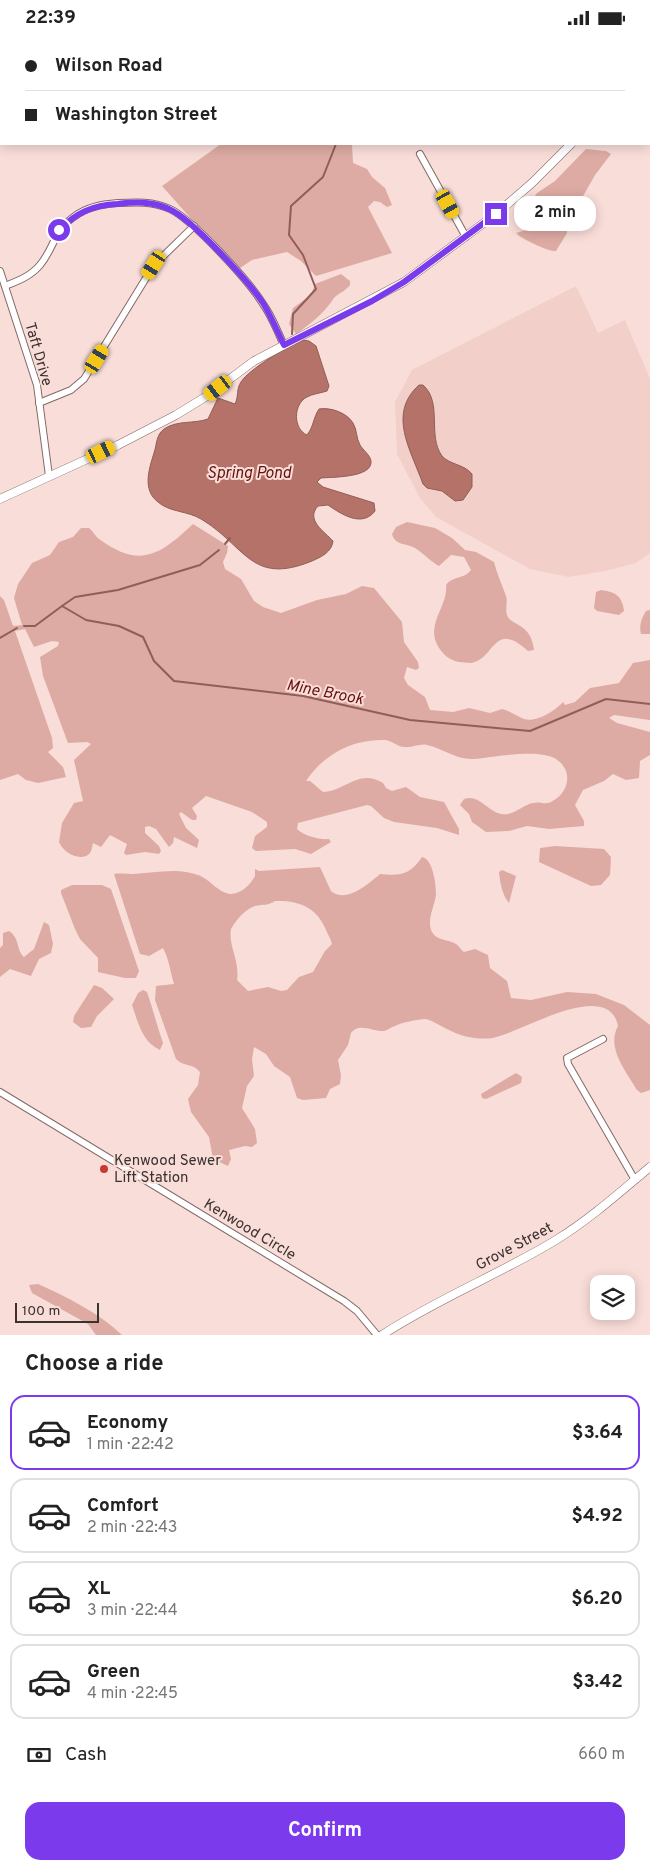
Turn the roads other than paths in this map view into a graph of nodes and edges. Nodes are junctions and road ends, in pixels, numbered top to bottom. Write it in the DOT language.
graph roads {
  1 [pos="570,145"];
  2 [pos="420,154"];
  3 [pos="194,226"];
  4 [pos="466,237"];
  5 [pos="0,271"];
  6 [pos="5,287"];
  7 [pos="284,345"];
  8 [pos="39,403"];
  9 [pos="49,476"];
  10 [pos="0,499"];
  11 [pos="602,1039"];
  12 [pos="0,1092"];
  13 [pos="650,1167"];
  14 [pos="635,1180"];
  15 [pos="377,1335"];
  16 [pos="382,1335"];
  1 -- 4 [label="main road"];
  2 -- 4 [label="street"];
  3 -- 6 [label="street"];
  3 -- 7 [label="street"];
  3 -- 8 [label="street"];
  4 -- 7 [label="main road"];
  5 -- 6 [label="street, Taft Drive"];
  6 -- 8 [label="street, Taft Drive"];
  7 -- 9 [label="main road"];
  8 -- 9 [label="street, Taft Drive"];
  9 -- 10 [label="main road"];
  11 -- 14 [label="street"];
  12 -- 15 [label="street, Kenwood Circle"];
  13 -- 14 [label="main road, Grove Street"];
  14 -- 16 [label="main road, Grove Street"];
}
